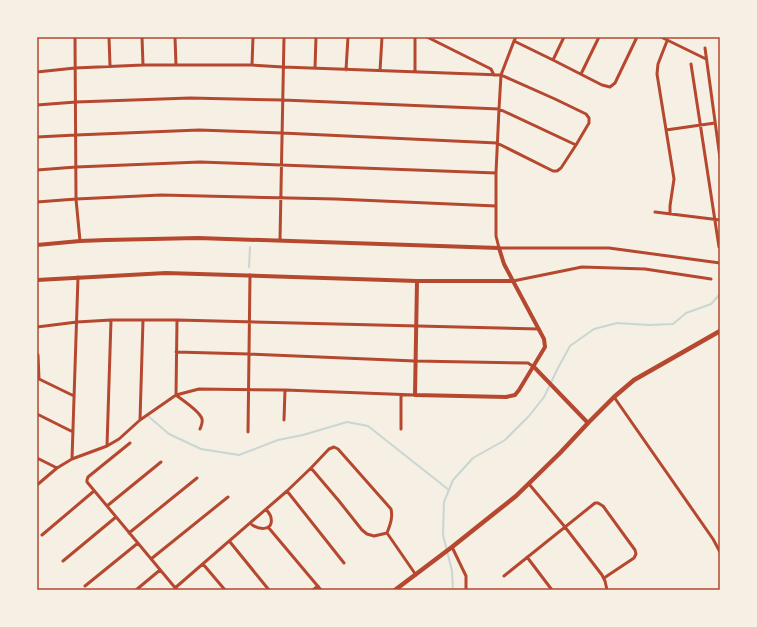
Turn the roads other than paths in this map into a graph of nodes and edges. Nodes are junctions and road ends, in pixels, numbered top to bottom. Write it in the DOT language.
graph roads {
  1 [pos="75,37"];
  2 [pos="109,37"];
  3 [pos="142,37"];
  4 [pos="175,37"];
  5 [pos="253,37"];
  6 [pos="284,37"];
  7 [pos="316,37"];
  8 [pos="348,37"];
  9 [pos="382,37"];
  10 [pos="415,37"];
  11 [pos="427,37"];
  12 [pos="516,37"];
  13 [pos="564,37"];
  14 [pos="599,37"];
  15 [pos="637,37"];
  16 [pos="661,37"];
  17 [pos="514,41"];
  18 [pos="667,41"];
  19 [pos="705,48"];
  20 [pos="706,59"];
  21 [pos="553,60"];
  22 [pos="691,64"];
  23 [pos="143,65"];
  24 [pos="176,65"];
  25 [pos="252,65"];
  26 [pos="110,66"];
  27 [pos="283,67"];
  28 [pos="76,68"];
  29 [pos="315,68"];
  30 [pos="346,70"];
  31 [pos="380,71"];
  32 [pos="37,72"];
  33 [pos="415,72"];
  34 [pos="581,74"];
  35 [pos="494,75"];
  36 [pos="501,75"];
  37 [pos="283,100"];
  38 [pos="76,102"];
  39 [pos="37,105"];
  40 [pos="499,109"];
  41 [pos="715,123"];
  42 [pos="700,125"];
  43 [pos="666,130"];
  44 [pos="282,133"];
  45 [pos="76,135"];
  46 [pos="37,137"];
  47 [pos="497,143"];
  48 [pos="576,145"];
  49 [pos="720,158"];
  50 [pos="281,165"];
  51 [pos="76,167"];
  52 [pos="37,170"];
  53 [pos="496,173"];
  54 [pos="281,198"];
  55 [pos="76,199"];
  56 [pos="37,202"];
  57 [pos="496,206"];
  58 [pos="655,212"];
  59 [pos="670,214"];
  60 [pos="715,220"];
  61 [pos="720,220"];
  62 [pos="280,240"];
  63 [pos="80,241"];
  64 [pos="37,245"];
  65 [pos="719,247"];
  66 [pos="499,248"];
  67 [pos="720,263"];
  68 [pos="250,275"];
  69 [pos="78,277"];
  70 [pos="711,279"];
  71 [pos="37,280"];
  72 [pos="417,280"];
  73 [pos="513,282"];
  74 [pos="111,320"];
  75 [pos="143,320"];
  76 [pos="177,320"];
  77 [pos="77,322"];
  78 [pos="249,322"];
  79 [pos="416,326"];
  80 [pos="37,327"];
  81 [pos="539,330"];
  82 [pos="720,331"];
  83 [pos="176,352"];
  84 [pos="249,354"];
  85 [pos="38,355"];
  86 [pos="415,361"];
  87 [pos="534,367"];
  88 [pos="38,379"];
  89 [pos="248,389"];
  90 [pos="285,390"];
  91 [pos="176,395"];
  92 [pos="401,395"];
  93 [pos="415,395"];
  94 [pos="74,396"];
  95 [pos="614,397"];
  96 [pos="37,414"];
  97 [pos="140,420"];
  98 [pos="284,420"];
  99 [pos="588,423"];
  100 [pos="200,429"];
  101 [pos="400,429"];
  102 [pos="73,432"];
  103 [pos="248,432"];
  104 [pos="130,443"];
  105 [pos="107,446"];
  106 [pos="37,458"];
  107 [pos="72,459"];
  108 [pos="161,462"];
  109 [pos="57,468"];
  110 [pos="311,468"];
  111 [pos="197,478"];
  112 [pos="529,484"];
  113 [pos="37,485"];
  114 [pos="94,491"];
  115 [pos="287,491"];
  116 [pos="228,496"];
  117 [pos="106,506"];
  118 [pos="266,509"];
  119 [pos="116,517"];
  120 [pos="250,523"];
  121 [pos="268,527"];
  122 [pos="565,527"];
  123 [pos="129,533"];
  124 [pos="387,533"];
  125 [pos="42,534"];
  126 [pos="230,542"];
  127 [pos="138,543"];
  128 [pos="452,548"];
  129 [pos="720,552"];
  130 [pos="527,557"];
  131 [pos="151,559"];
  132 [pos="62,560"];
  133 [pos="344,563"];
  134 [pos="203,564"];
  135 [pos="160,570"];
  136 [pos="416,575"];
  137 [pos="504,576"];
  138 [pos="604,578"];
  139 [pos="85,586"];
  140 [pos="318,586"];
  141 [pos="176,589"];
  142 [pos="136,590"];
  143 [pos="226,590"];
  144 [pos="269,590"];
  145 [pos="313,590"];
  146 [pos="321,590"];
  147 [pos="395,590"];
  148 [pos="466,590"];
  149 [pos="552,590"];
  150 [pos="607,590"];
  1 -- 28 [label="street"];
  2 -- 26 [label="street"];
  3 -- 23 [label="street"];
  4 -- 24 [label="street"];
  5 -- 25 [label="street"];
  6 -- 27 [label="street"];
  7 -- 29 [label="street"];
  8 -- 30 [label="street"];
  9 -- 31 [label="street"];
  10 -- 33 [label="street"];
  11 -- 35 [label="street"];
  12 -- 17 [label="street"];
  13 -- 21 [label="street"];
  14 -- 34 [label="street"];
  15 -- 34 [label="street"];
  16 -- 18 [label="street"];
  17 -- 21 [label="street"];
  17 -- 36 [label="street"];
  18 -- 20 [label="street"];
  18 -- 43 [label="street"];
  19 -- 20 [label="street"];
  20 -- 41 [label="street"];
  21 -- 34 [label="street"];
  22 -- 42 [label="street"];
  23 -- 24 [label="street"];
  23 -- 26 [label="street"];
  24 -- 25 [label="street"];
  25 -- 27 [label="street"];
  26 -- 28 [label="street"];
  27 -- 29 [label="street"];
  27 -- 37 [label="street"];
  28 -- 32 [label="street"];
  28 -- 38 [label="street"];
  29 -- 30 [label="street"];
  30 -- 31 [label="street"];
  31 -- 33 [label="street"];
  33 -- 35 [label="street"];
  35 -- 36 [label="street"];
  36 -- 40 [label="street"];
  36 -- 48 [label="street"];
  37 -- 38 [label="street"];
  37 -- 40 [label="street"];
  37 -- 44 [label="street"];
  38 -- 39 [label="street"];
  38 -- 45 [label="street"];
  40 -- 47 [label="street"];
  40 -- 48 [label="street"];
  41 -- 42 [label="street"];
  41 -- 49 [label="street"];
  42 -- 43 [label="street"];
  42 -- 60 [label="street"];
  43 -- 59 [label="street"];
  44 -- 45 [label="street"];
  44 -- 47 [label="street"];
  44 -- 50 [label="street"];
  45 -- 46 [label="street"];
  45 -- 51 [label="street"];
  47 -- 48 [label="street"];
  47 -- 53 [label="street"];
  50 -- 51 [label="street"];
  50 -- 53 [label="street"];
  50 -- 54 [label="street"];
  51 -- 52 [label="street"];
  51 -- 55 [label="street"];
  53 -- 57 [label="street"];
  54 -- 55 [label="street"];
  54 -- 57 [label="street"];
  54 -- 62 [label="street"];
  55 -- 56 [label="street"];
  55 -- 63 [label="street"];
  57 -- 66 [label="street"];
  58 -- 59 [label="street"];
  59 -- 60 [label="street"];
  60 -- 61 [label="street"];
  60 -- 65 [label="street"];
  62 -- 63 [label="street"];
  62 -- 66 [label="street"];
  63 -- 64 [label="street"];
  66 -- 67 [label="street"];
  66 -- 73 [label="street"];
  68 -- 69 [label="street"];
  68 -- 72 [label="street"];
  68 -- 78 [label="street"];
  69 -- 71 [label="street"];
  69 -- 77 [label="street"];
  70 -- 73 [label="street"];
  72 -- 73 [label="street"];
  72 -- 79 [label="street"];
  73 -- 81 [label="street"];
  74 -- 75 [label="street"];
  74 -- 77 [label="street"];
  74 -- 105 [label="street"];
  75 -- 76 [label="street"];
  75 -- 97 [label="street"];
  76 -- 78 [label="street"];
  76 -- 83 [label="street"];
  77 -- 80 [label="street"];
  77 -- 94 [label="street"];
  78 -- 79 [label="street"];
  78 -- 84 [label="street"];
  79 -- 81 [label="street"];
  79 -- 86 [label="street"];
  81 -- 87 [label="street"];
  82 -- 95 [label="main road"];
  83 -- 84 [label="street"];
  83 -- 91 [label="street"];
  84 -- 86 [label="street"];
  84 -- 89 [label="street"];
  85 -- 88 [label="street"];
  86 -- 87 [label="street"];
  86 -- 93 [label="street"];
  87 -- 93 [label="street"];
  87 -- 99 [label="street"];
  88 -- 94 [label="street"];
  89 -- 90 [label="street"];
  89 -- 91 [label="street"];
  89 -- 103 [label="street"];
  90 -- 92 [label="street"];
  90 -- 98 [label="street"];
  91 -- 97 [label="street"];
  91 -- 100 [label="street"];
  92 -- 93 [label="street"];
  92 -- 101 [label="street"];
  94 -- 102 [label="street"];
  95 -- 99 [label="main road"];
  95 -- 129 [label="street"];
  96 -- 102 [label="street"];
  97 -- 105 [label="street"];
  99 -- 112 [label="main road"];
  102 -- 107 [label="street"];
  104 -- 114 [label="street"];
  105 -- 107 [label="street"];
  106 -- 109 [label="street"];
  107 -- 109 [label="street"];
  108 -- 117 [label="street"];
  109 -- 113 [label="street"];
  110 -- 115 [label="street"];
  110 -- 124 [label="street"];
  110 -- 124 [label="street"];
  111 -- 123 [label="street"];
  112 -- 122 [label="street"];
  112 -- 128 [label="main road"];
  114 -- 117 [label="street"];
  114 -- 125 [label="street"];
  115 -- 118 [label="street"];
  115 -- 133 [label="street"];
  116 -- 131 [label="street"];
  117 -- 119 [label="street"];
  118 -- 120 [label="street"];
  118 -- 121 [label="street"];
  119 -- 123 [label="street"];
  119 -- 132 [label="street"];
  120 -- 121 [label="street"];
  120 -- 126 [label="street"];
  121 -- 140 [label="street"];
  122 -- 130 [label="street"];
  122 -- 138 [label="street"];
  122 -- 138 [label="street"];
  123 -- 127 [label="street"];
  124 -- 136 [label="street"];
  126 -- 134 [label="street"];
  126 -- 144 [label="street"];
  127 -- 131 [label="street"];
  127 -- 139 [label="street"];
  128 -- 136 [label="main road"];
  128 -- 148 [label="street"];
  130 -- 137 [label="street"];
  130 -- 149 [label="street"];
  131 -- 135 [label="street"];
  134 -- 141 [label="street"];
  134 -- 143 [label="street"];
  135 -- 141 [label="street"];
  135 -- 142 [label="street"];
  136 -- 147 [label="main road"];
  138 -- 150 [label="street"];
  140 -- 145 [label="street"];
  140 -- 146 [label="street"];
}
